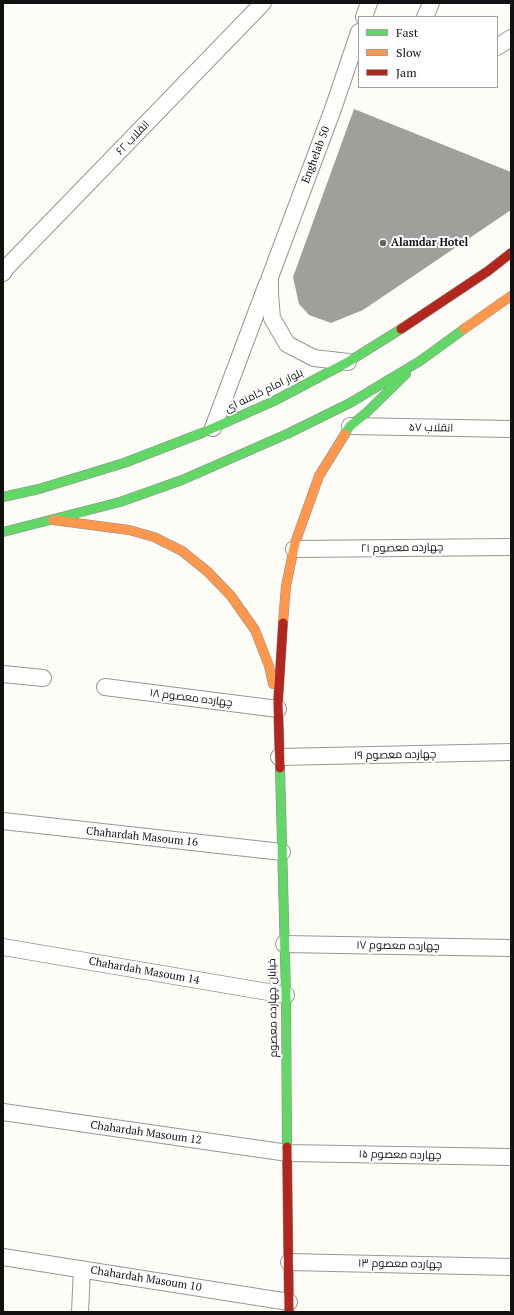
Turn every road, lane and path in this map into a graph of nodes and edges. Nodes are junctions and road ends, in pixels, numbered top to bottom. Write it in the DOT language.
graph roads {
  1 [pos="261,3"];
  2 [pos="369,3"];
  3 [pos="431,3"];
  4 [pos="364,16"];
  5 [pos="425,16"];
  6 [pos="358,35"];
  7 [pos="511,38"];
  8 [pos="498,45"];
  9 [pos="511,253"];
  10 [pos="3,274"];
  11 [pos="270,277"];
  12 [pos="511,296"];
  13 [pos="420,361"];
  14 [pos="348,362"];
  15 [pos="350,426"];
  16 [pos="213,428"];
  17 [pos="511,429"];
  18 [pos="3,497"];
  19 [pos="50,519"];
  20 [pos="3,532"];
  21 [pos="511,547"];
  22 [pos="294,549"];
  23 [pos="3,674"];
  24 [pos="43,678"];
  25 [pos="105,687"];
  26 [pos="278,706"];
  27 [pos="511,752"];
  28 [pos="279,757"];
  29 [pos="3,822"];
  30 [pos="282,852"];
  31 [pos="284,944"];
  32 [pos="3,947"];
  33 [pos="511,948"];
  34 [pos="286,995"];
  35 [pos="3,1112"];
  36 [pos="288,1153"];
  37 [pos="511,1156"];
  38 [pos="3,1257"];
  39 [pos="289,1262"];
  40 [pos="511,1267"];
  41 [pos="82,1269"];
  42 [pos="289,1307"];
  43 [pos="80,1312"];
  1 -- 10 [label="street, انقلاب ۶۲"];
  2 -- 4 [label="street"];
  3 -- 5 [label="street"];
  6 -- 11 [label="street, Enghelab 50"];
  7 -- 8 [label="street"];
  9 -- 14 [label="street, بلوار امام خامنه ای"];
  11 -- 14 [label="street"];
  11 -- 16 [label="street, Enghelab 50"];
  12 -- 13 [label="street"];
  13 -- 15 [label="street"];
  13 -- 19 [label="street"];
  14 -- 16 [label="street, بلوار امام خامنه ای"];
  15 -- 17 [label="street, انقلاب ۵۷"];
  15 -- 22 [label="street"];
  16 -- 18 [label="street, بلوار امام خامنه ای"];
  19 -- 20 [label="street"];
  19 -- 26 [label="street"];
  21 -- 22 [label="street, چهارده معصوم ۲۱"];
  22 -- 26 [label="street"];
  23 -- 24 [label="street"];
  25 -- 26 [label="street, چهارده معصوم ۱۸"];
  26 -- 28 [label="street, خیابان چهارده معصوم"];
  27 -- 28 [label="street, چهارده معصوم ۱۹"];
  28 -- 30 [label="street, خیابان چهارده معصوم"];
  29 -- 30 [label="street, Chahardah Masoum 16"];
  30 -- 31 [label="street, خیابان چهارده معصوم"];
  31 -- 33 [label="street, چهارده معصوم ۱۷"];
  31 -- 34 [label="street, خیابان چهارده معصوم"];
  32 -- 34 [label="street, Chahardah Masoum 14"];
  34 -- 36 [label="street, خیابان چهارده معصوم"];
  35 -- 36 [label="street, Chahardah Masoum 12"];
  36 -- 37 [label="street, چهارده معصوم ۱۵"];
  36 -- 39 [label="street, خیابان چهارده معصوم"];
  38 -- 41 [label="street, Chahardah Masoum 10"];
  39 -- 40 [label="street, چهارده معصوم ۱۳"];
  39 -- 42 [label="street, خیابان چهارده معصوم"];
  41 -- 42 [label="street, Chahardah Masoum 10"];
  41 -- 43 [label="street"];
}
